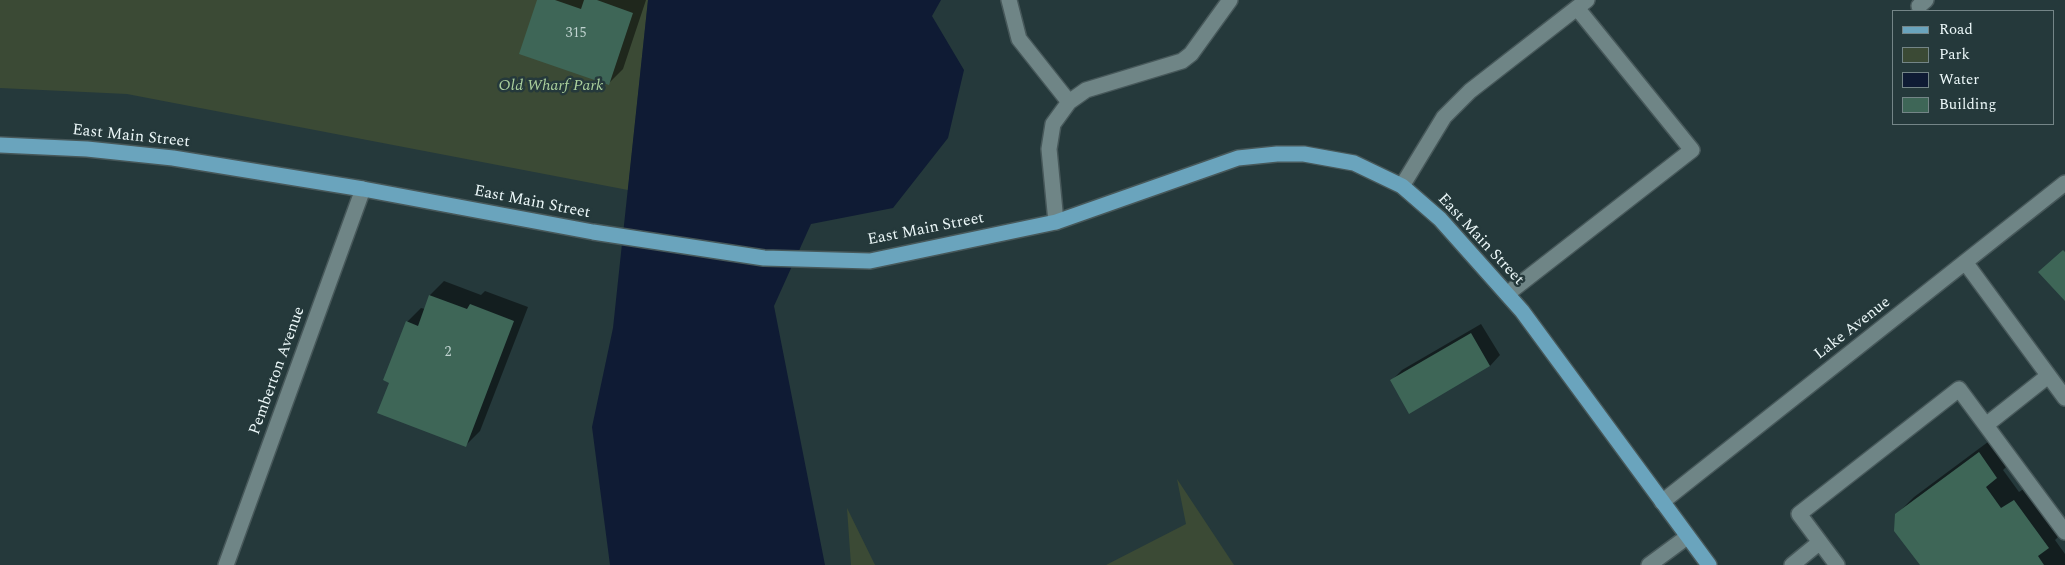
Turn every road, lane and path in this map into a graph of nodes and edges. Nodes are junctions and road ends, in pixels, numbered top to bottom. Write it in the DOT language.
graph roads {
  1 [pos="1009,0"];
  2 [pos="1230,0"];
  3 [pos="1582,4"];
  4 [pos="1069,102"];
  5 [pos="0,145"];
  6 [pos="2065,183"];
  7 [pos="1402,186"];
  8 [pos="362,189"];
  9 [pos="1056,222"];
  10 [pos="1965,262"];
  11 [pos="1507,294"];
  12 [pos="2048,376"];
  13 [pos="2065,398"];
  14 [pos="1986,426"];
  15 [pos="1662,502"];
  16 [pos="2065,532"];
  17 [pos="1687,537"];
  18 [pos="1820,542"];
  19 [pos="226,565"];
  20 [pos="1649,565"];
  21 [pos="1709,565"];
  22 [pos="1792,565"];
  23 [pos="1837,565"];
  1 -- 4 [label="street"];
  2 -- 4 [label="street"];
  3 -- 7 [label="street"];
  3 -- 11 [label="street"];
  4 -- 9 [label="street"];
  5 -- 8 [label="main road, East Main Street"];
  6 -- 10 [label="street, Lake Avenue"];
  7 -- 9 [label="main road, East Main Street"];
  7 -- 11 [label="main road, East Main Street"];
  8 -- 9 [label="main road, East Main Street"];
  8 -- 19 [label="street, Pemberton Avenue"];
  10 -- 12 [label="street"];
  10 -- 15 [label="street, Lake Avenue"];
  11 -- 15 [label="main road, East Main Street"];
  12 -- 13 [label="street"];
  12 -- 14 [label="street"];
  14 -- 16 [label="street"];
  14 -- 18 [label="street"];
  15 -- 17 [label="main road, East Main Street"];
  17 -- 20 [label="street"];
  17 -- 21 [label="main road, East Main Street"];
  18 -- 22 [label="street"];
  18 -- 23 [label="street"];
}
